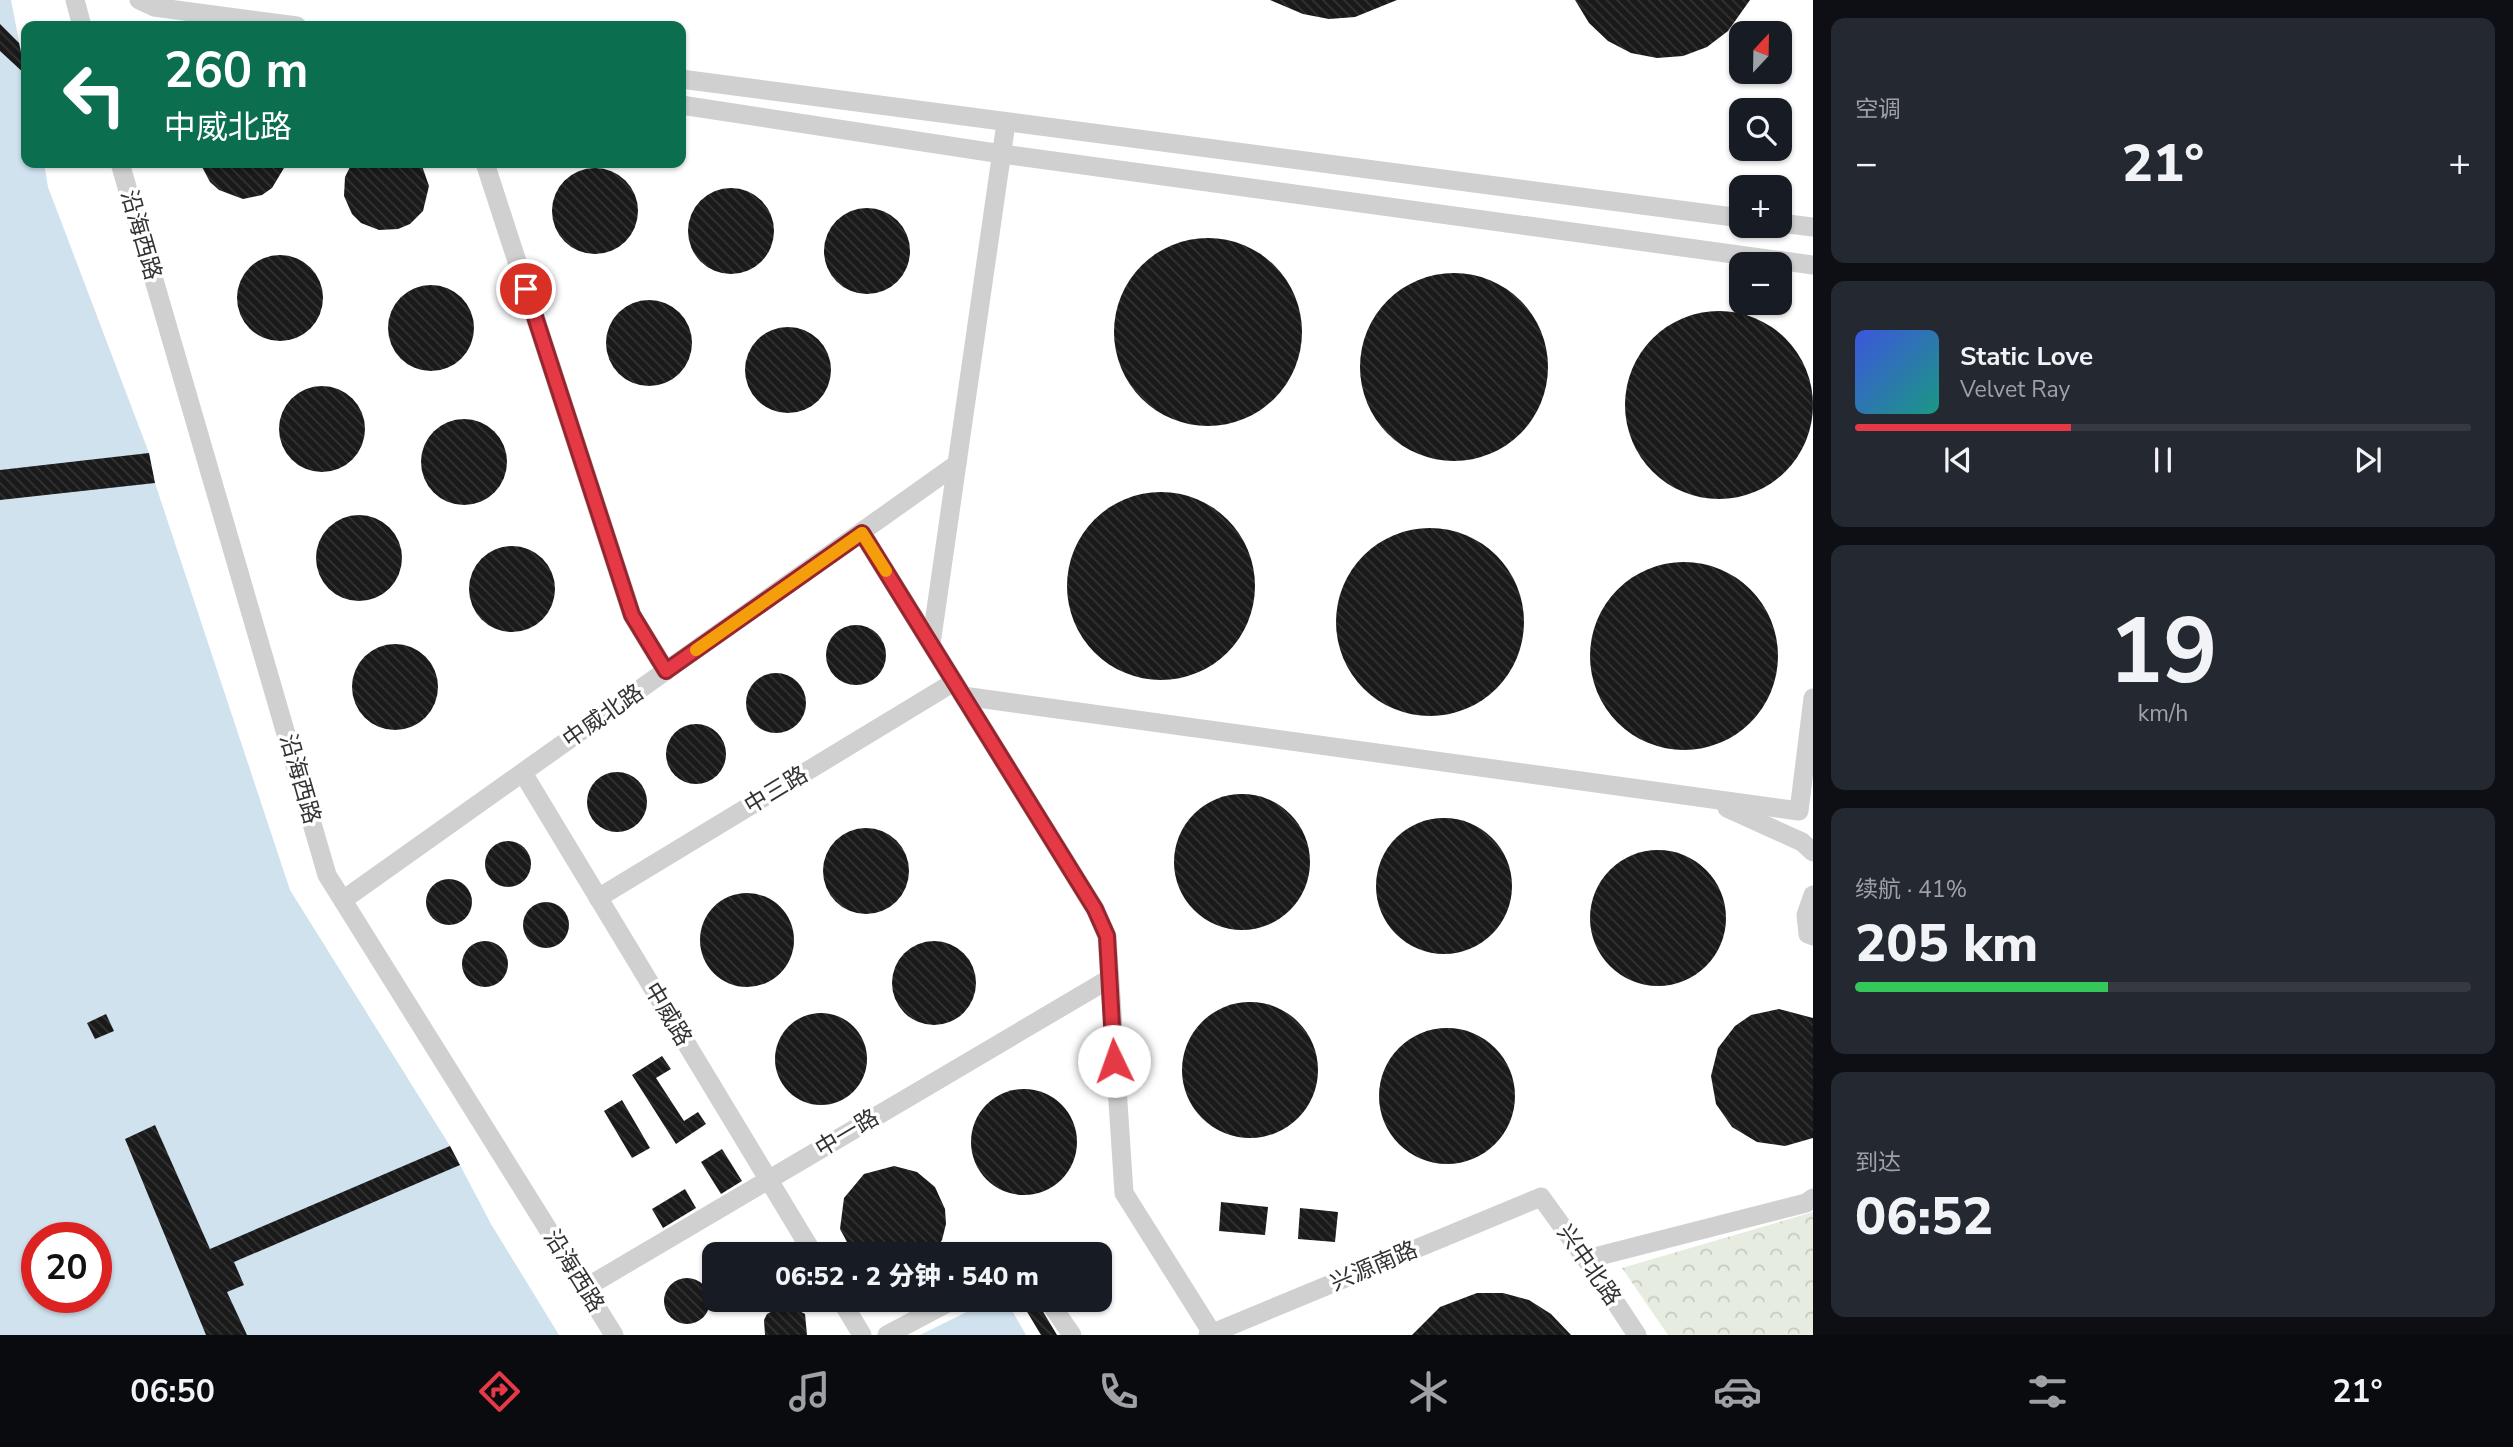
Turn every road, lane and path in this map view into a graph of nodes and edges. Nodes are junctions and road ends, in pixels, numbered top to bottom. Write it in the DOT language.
graph roads {
  1 [pos="75,0"];
  2 [pos="139,0"];
  3 [pos="81,21"];
  4 [pos="259,21"];
  5 [pos="686,80"];
  6 [pos="686,106"];
  7 [pos="1006,123"];
  8 [pos="1002,154"];
  9 [pos="121,168"];
  10 [pos="487,168"];
  11 [pos="1729,216"];
  12 [pos="1792,224"];
  13 [pos="1813,227"];
  14 [pos="1813,265"];
  15 [pos="957,464"];
  16 [pos="862,533"];
  17 [pos="931,644"];
  18 [pos="666,671"];
  19 [pos="959,689"];
  20 [pos="1813,698"];
  21 [pos="523,773"];
  22 [pos="1711,800"];
  23 [pos="1799,811"];
  24 [pos="1808,847"];
  25 [pos="1813,895"];
  26 [pos="598,898"];
  27 [pos="343,900"];
  28 [pos="1813,936"];
  29 [pos="1110,979"];
  30 [pos="768,1180"];
  31 [pos="1541,1197"];
  32 [pos="1813,1198"];
  33 [pos="806,1242"];
  34 [pos="1587,1259"];
  35 [pos="585,1288"];
  36 [pos="848,1312"];
  37 [pos="930,1312"];
  38 [pos="1056,1312"];
  39 [pos="1210,1334"];
  40 [pos="614,1335"];
  41 [pos="862,1335"];
  42 [pos="887,1335"];
  43 [pos="1072,1335"];
  44 [pos="1636,1335"];
  1 -- 3 [label="lane"];
  2 -- 4 [label="lane"];
  5 -- 7 [label="lane"];
  6 -- 8 [label="lane"];
  7 -- 8 [label="lane"];
  7 -- 11 [label="lane"];
  8 -- 14 [label="lane"];
  8 -- 15 [label="lane"];
  9 -- 27 [label="lane, 沿海西路"];
  10 -- 18 [label="lane"];
  12 -- 13 [label="lane"];
  15 -- 16 [label="lane, 中威北路"];
  15 -- 17 [label="lane"];
  16 -- 17 [label="lane"];
  16 -- 18 [label="lane, 中威北路"];
  17 -- 19 [label="lane"];
  18 -- 21 [label="lane, 中威北路"];
  19 -- 22 [label="lane"];
  19 -- 26 [label="lane, 中三路"];
  19 -- 29 [label="lane"];
  20 -- 23 [label="lane"];
  21 -- 26 [label="lane, 中威路"];
  21 -- 27 [label="lane, 中威北路"];
  22 -- 23 [label="lane"];
  22 -- 24 [label="lane"];
  23 -- 24 [label="lane"];
  25 -- 28 [label="lane"];
  26 -- 30 [label="lane, 中威路"];
  27 -- 35 [label="lane, 沿海西路"];
  29 -- 30 [label="lane, 中一路"];
  29 -- 39 [label="lane"];
  30 -- 33 [label="lane, 中威路"];
  30 -- 35 [label="lane, 中一路"];
  31 -- 34 [label="lane, 兴中北路"];
  31 -- 39 [label="lane, 兴源南路"];
  32 -- 34 [label="lane"];
  34 -- 44 [label="lane, 兴中北路"];
  35 -- 40 [label="lane, 沿海西路"];
  36 -- 41 [label="lane"];
  37 -- 42 [label="lane"];
  38 -- 43 [label="lane"];
}
